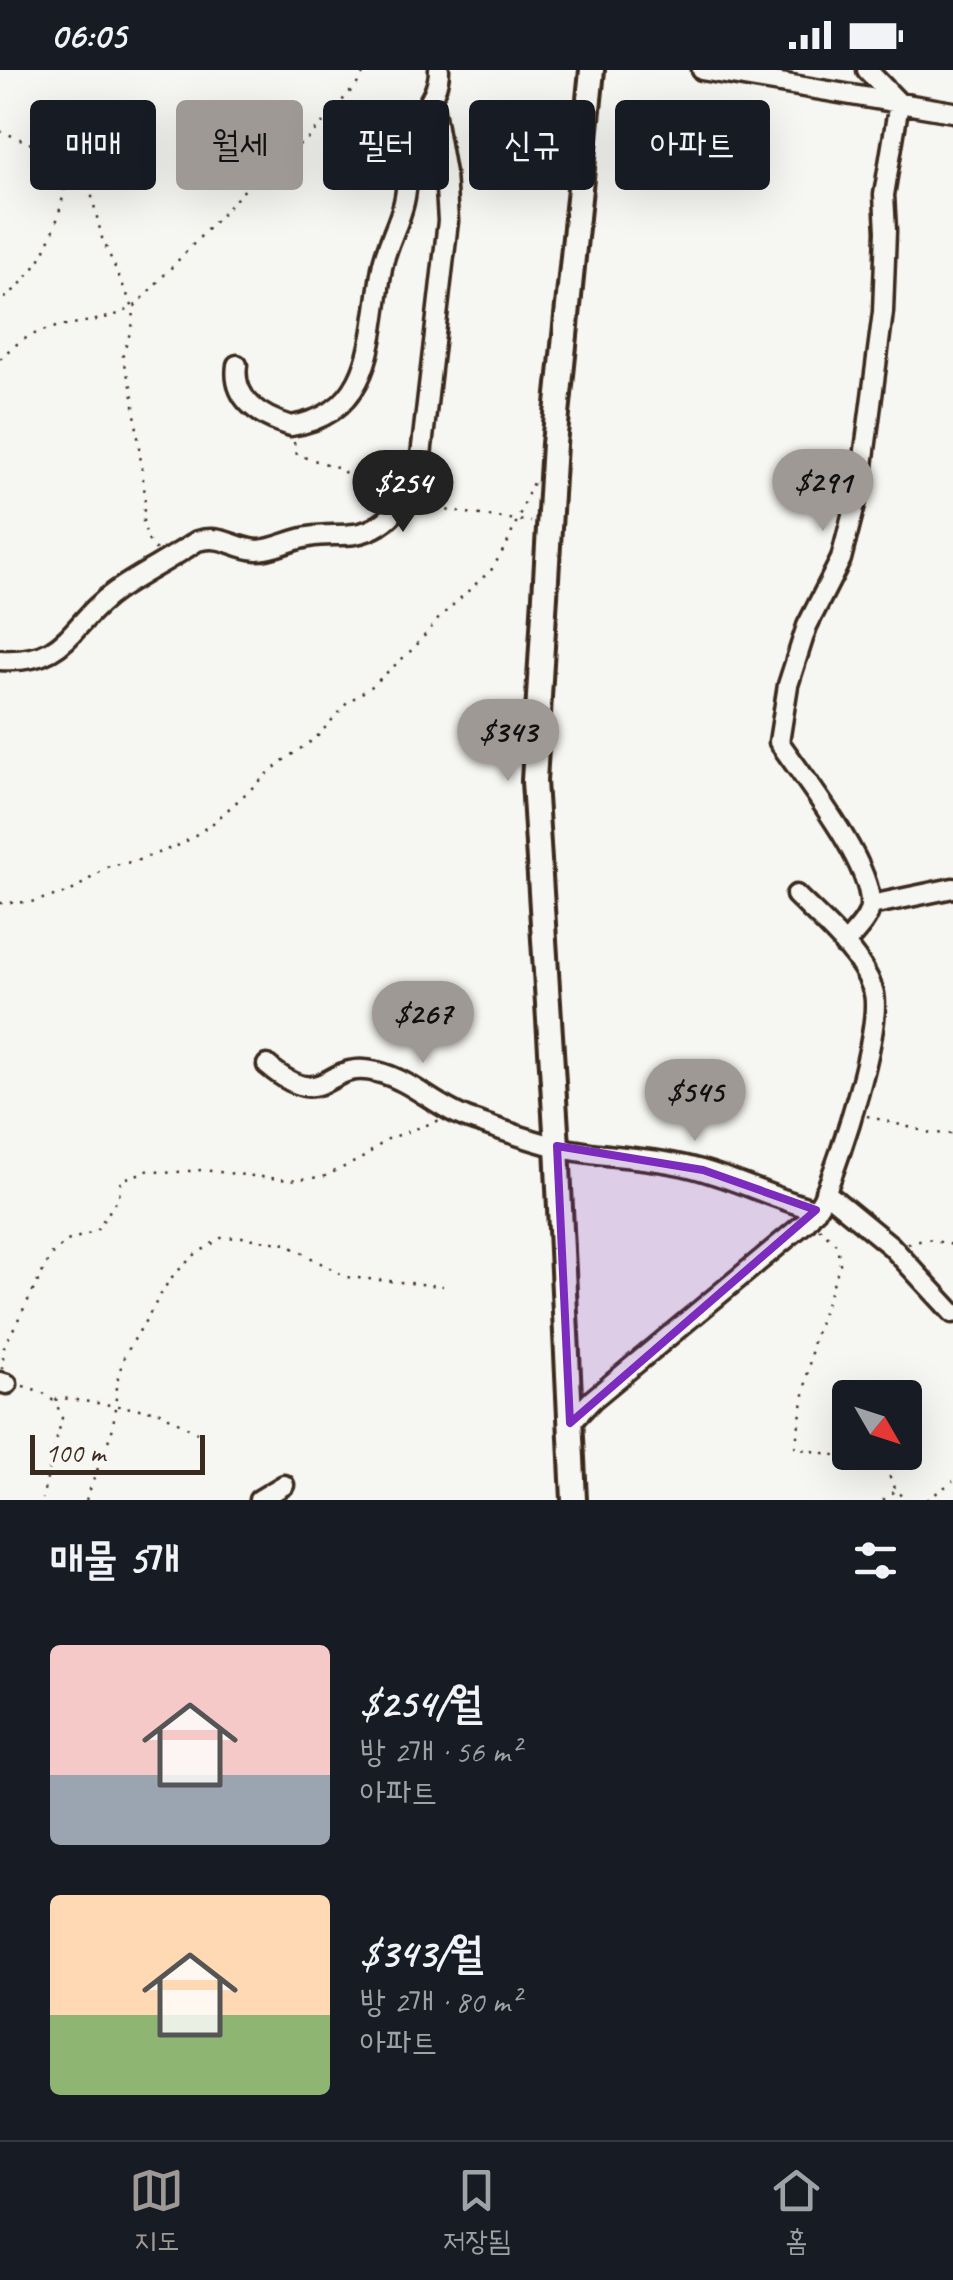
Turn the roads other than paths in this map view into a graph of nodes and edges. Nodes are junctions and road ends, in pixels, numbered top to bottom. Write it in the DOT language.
graph roads {
  1 [pos="439,70"];
  2 [pos="592,70"];
  3 [pos="702,70"];
  4 [pos="867,70"];
  5 [pos="432,99"];
  6 [pos="899,103"];
  7 [pos="953,112"];
  8 [pos="237,365"];
  9 [pos="0,660"];
  10 [pos="953,888"];
  11 [pos="796,895"];
  12 [pos="870,905"];
  13 [pos="844,945"];
  14 [pos="267,1065"];
  15 [pos="557,1146"];
  16 [pos="825,1192"];
  17 [pos="811,1216"];
  18 [pos="953,1313"];
  19 [pos="570,1423"];
  20 [pos="284,1485"];
  21 [pos="259,1500"];
  22 [pos="574,1500"];
  1 -- 5 [label="street"];
  2 -- 15 [label="main road"];
  3 -- 6 [label="street"];
  4 -- 6 [label="street"];
  5 -- 8 [label="street"];
  5 -- 9 [label="street"];
  6 -- 7 [label="street"];
  6 -- 12 [label="street"];
  10 -- 12 [label="street"];
  11 -- 13 [label="street"];
  12 -- 13 [label="street"];
  13 -- 16 [label="street"];
  14 -- 15 [label="street"];
  15 -- 17 [label="street"];
  15 -- 19 [label="main road"];
  16 -- 17 [label="street"];
  16 -- 18 [label="street"];
  17 -- 19 [label="street"];
  19 -- 22 [label="main road"];
  20 -- 21 [label="street"];
}
